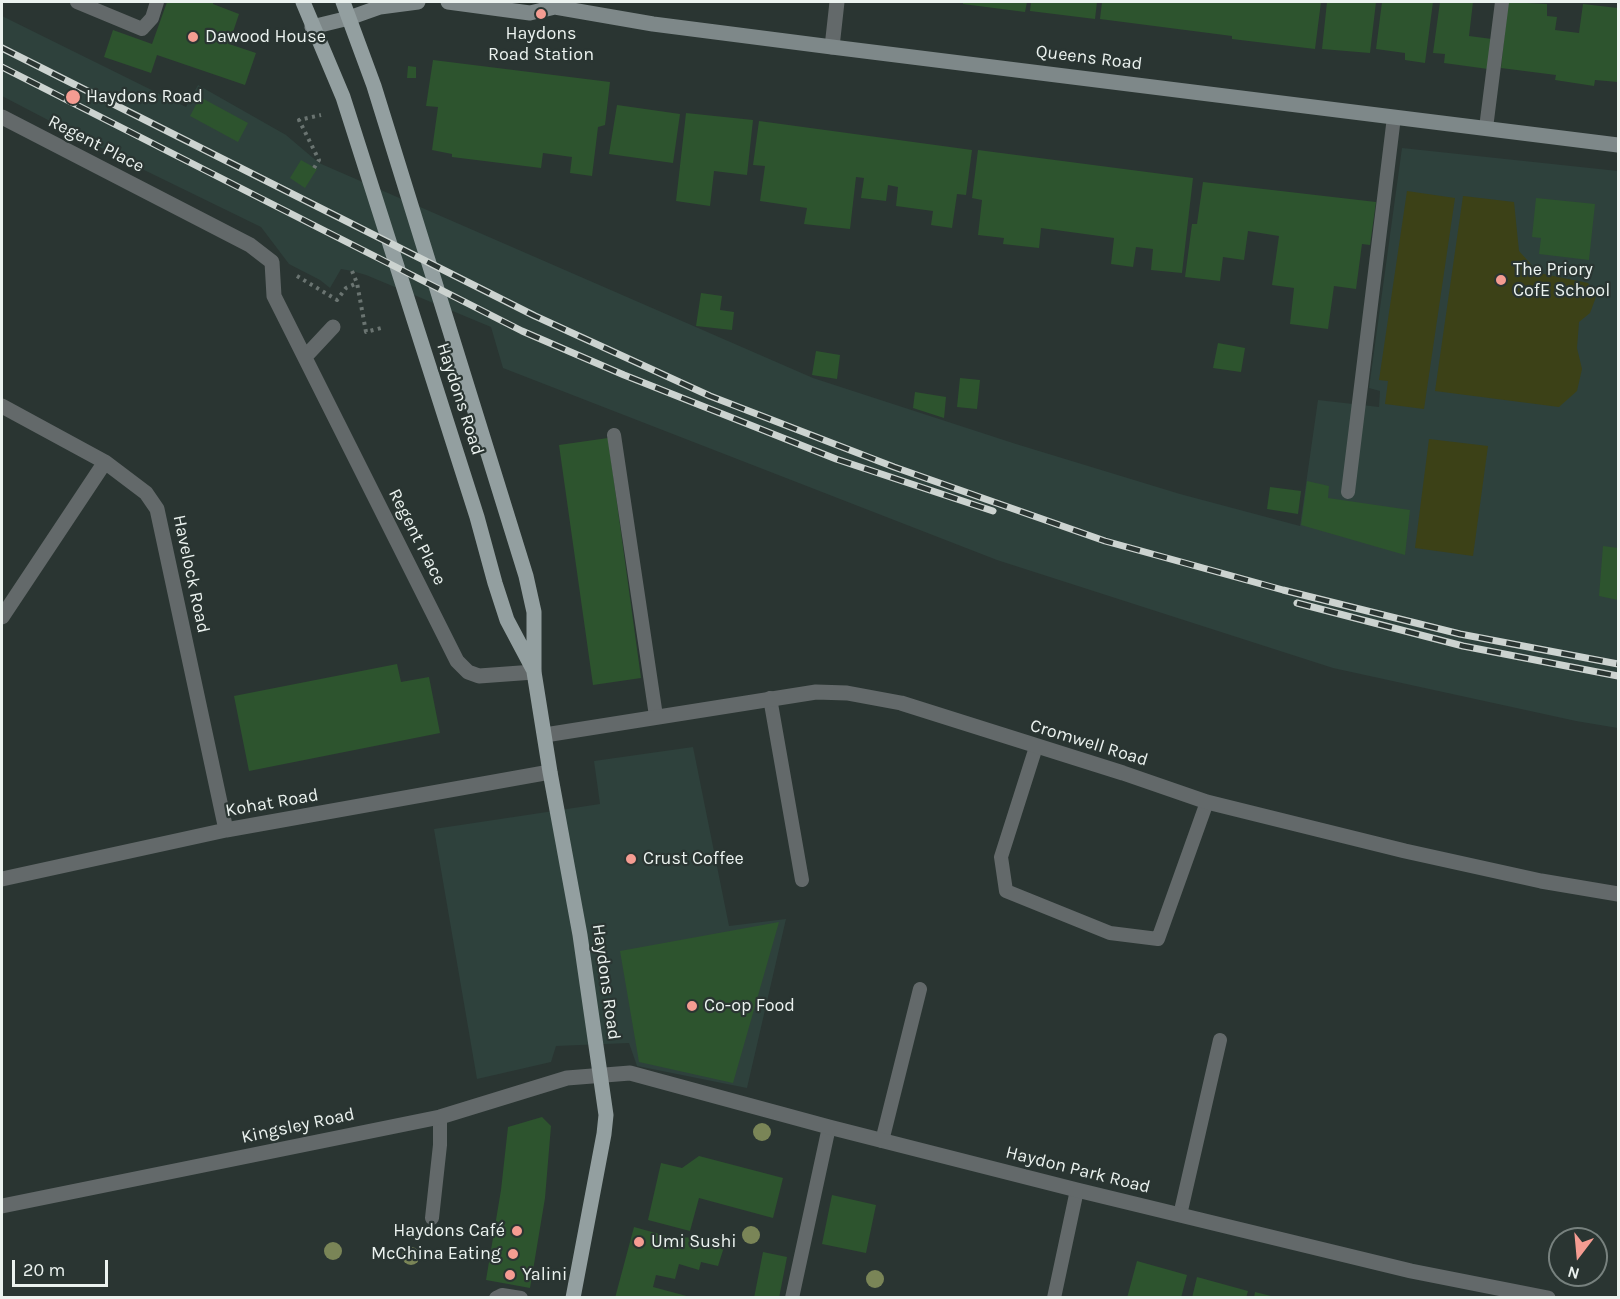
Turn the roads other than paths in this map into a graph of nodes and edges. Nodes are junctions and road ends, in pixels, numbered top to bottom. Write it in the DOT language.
graph roads {
  1 [pos="76,2"];
  2 [pos="157,2"];
  3 [pos="303,2"];
  4 [pos="343,2"];
  5 [pos="418,2"];
  6 [pos="448,2"];
  7 [pos="837,2"];
  8 [pos="1503,2"];
  9 [pos="551,4"];
  10 [pos="349,18"];
  11 [pos="312,27"];
  12 [pos="832,47"];
  13 [pos="2,117"];
  14 [pos="1394,117"];
  15 [pos="1486,128"];
  16 [pos="1618,144"];
  17 [pos="333,327"];
  18 [pos="305,357"];
  19 [pos="2,406"];
  20 [pos="614,435"];
  21 [pos="105,462"];
  22 [pos="1348,492"];
  23 [pos="2,617"];
  24 [pos="534,672"];
  25 [pos="770,698"];
  26 [pos="656,716"];
  27 [pos="544,735"];
  28 [pos="1036,747"];
  29 [pos="550,772"];
  30 [pos="1207,802"];
  31 [pos="226,830"];
  32 [pos="2,879"];
  33 [pos="802,880"];
  34 [pos="1618,894"];
  35 [pos="920,988"];
  36 [pos="1220,1040"];
  37 [pos="600,1074"];
  38 [pos="440,1117"];
  39 [pos="829,1127"];
  40 [pos="882,1141"];
  41 [pos="1077,1190"];
  42 [pos="2,1206"];
  43 [pos="1180,1215"];
  44 [pos="432,1218"];
  45 [pos="496,1298"];
  46 [pos="521,1298"];
  47 [pos="573,1298"];
  48 [pos="792,1298"];
  49 [pos="1054,1298"];
  50 [pos="1548,1298"];
  1 -- 2 [label="lane"];
  3 -- 11 [label="main road, Haydons Road"];
  4 -- 10 [label="main road, Haydons Road"];
  5 -- 10 [label="street"];
  6 -- 9 [label="street, Queens Road"];
  7 -- 12 [label="street"];
  8 -- 15 [label="lane"];
  9 -- 12 [label="street, Queens Road"];
  10 -- 11 [label="street"];
  10 -- 24 [label="main road, Haydons Road"];
  11 -- 24 [label="main road, Haydons Road"];
  12 -- 14 [label="street, Queens Road"];
  13 -- 18 [label="street, Regent Place"];
  14 -- 15 [label="street, Queens Road"];
  14 -- 22 [label="lane"];
  15 -- 16 [label="street, Queens Road"];
  17 -- 18 [label="street"];
  18 -- 24 [label="street, Regent Place"];
  19 -- 21 [label="street, Havelock Road"];
  20 -- 26 [label="lane"];
  21 -- 23 [label="street"];
  21 -- 31 [label="street, Havelock Road"];
  24 -- 27 [label="main road, Haydons Road"];
  25 -- 26 [label="street, Cromwell Road"];
  25 -- 28 [label="street, Cromwell Road"];
  25 -- 33 [label="lane"];
  26 -- 27 [label="street, Cromwell Road"];
  27 -- 29 [label="main road, Haydons Road"];
  28 -- 30 [label="street, Cromwell Road"];
  28 -- 30 [label="lane"];
  29 -- 31 [label="street, Kohat Road"];
  29 -- 37 [label="main road, Haydons Road"];
  30 -- 34 [label="street, Cromwell Road"];
  31 -- 32 [label="street, Kohat Road"];
  35 -- 40 [label="lane"];
  36 -- 43 [label="lane"];
  37 -- 38 [label="street, Kingsley Road"];
  37 -- 39 [label="street, Haydon Park Road"];
  37 -- 47 [label="main road, Haydons Road"];
  38 -- 42 [label="street, Kingsley Road"];
  38 -- 44 [label="lane"];
  39 -- 40 [label="street, Haydon Park Road"];
  39 -- 48 [label="lane"];
  40 -- 41 [label="street, Haydon Park Road"];
  41 -- 43 [label="street, Haydon Park Road"];
  41 -- 49 [label="lane"];
  43 -- 50 [label="street, Haydon Park Road"];
  45 -- 46 [label="lane"];
}
